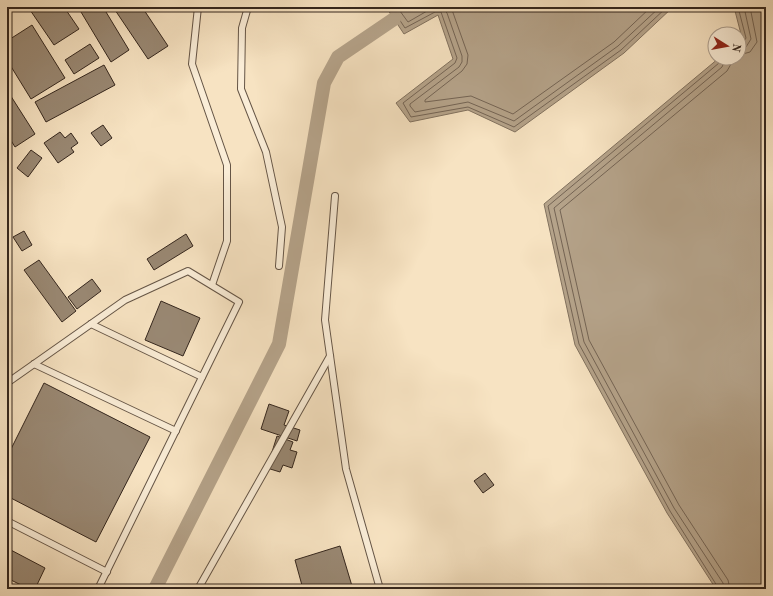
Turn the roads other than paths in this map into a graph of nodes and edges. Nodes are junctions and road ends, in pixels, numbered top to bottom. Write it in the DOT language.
graph roads {
  1 [pos="198,7"];
  2 [pos="248,7"];
  3 [pos="335,196"];
  4 [pos="279,266"];
  5 [pos="212,285"];
  6 [pos="91,324"];
  7 [pos="330,355"];
  8 [pos="34,364"];
  9 [pos="202,377"];
  10 [pos="7,383"];
  11 [pos="176,431"];
  12 [pos="7,521"];
  13 [pos="106,572"];
  14 [pos="98,589"];
  15 [pos="198,589"];
  16 [pos="380,589"];
  1 -- 5 [label="lane"];
  2 -- 4 [label="lane"];
  3 -- 7 [label="lane"];
  5 -- 6 [label="lane"];
  5 -- 9 [label="lane"];
  6 -- 8 [label="lane"];
  6 -- 9 [label="lane"];
  7 -- 15 [label="lane"];
  7 -- 16 [label="lane"];
  8 -- 10 [label="lane"];
  8 -- 11 [label="lane"];
  9 -- 11 [label="lane"];
  11 -- 13 [label="lane"];
  12 -- 13 [label="lane"];
  13 -- 14 [label="lane"];
}
